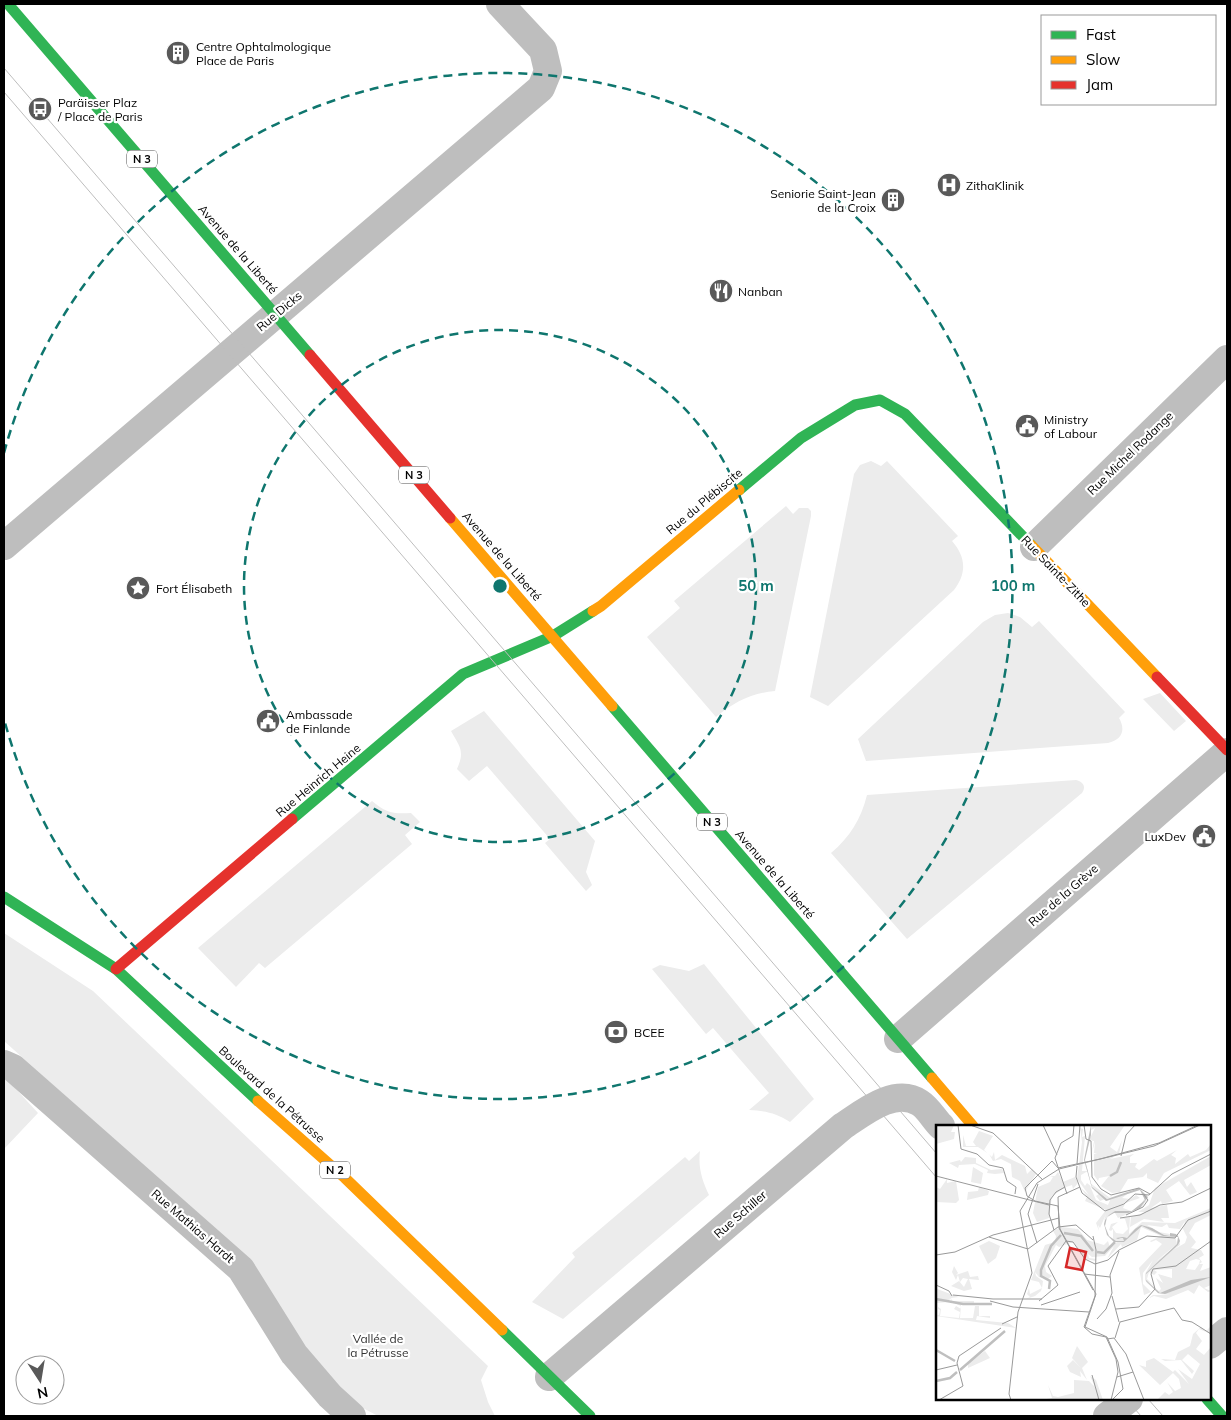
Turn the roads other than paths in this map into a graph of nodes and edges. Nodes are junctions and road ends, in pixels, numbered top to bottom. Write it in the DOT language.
graph roads {
  1 [pos="8,4"];
  2 [pos="500,4"];
  3 [pos="276,314"];
  4 [pos="1227,359"];
  5 [pos="880,400"];
  6 [pos="4,546"];
  7 [pos="1034,547"];
  8 [pos="553,636"];
  9 [pos="1227,751"];
  10 [pos="4,897"];
  11 [pos="116,969"];
  12 [pos="898,1039"];
  13 [pos="4,1064"];
  14 [pos="940,1125"];
  15 [pos="972,1125"];
  16 [pos="1227,1331"];
  17 [pos="1211,1344"];
  18 [pos="549,1377"];
  19 [pos="1128,1400"];
  20 [pos="1208,1400"];
  21 [pos="352,1416"];
  22 [pos="590,1416"];
  23 [pos="1106,1416"];
  24 [pos="1222,1416"];
  1 -- 3 [label="main road, Avenue de la Liberté / N 3"];
  2 -- 3 [label="street, Rue Dicks"];
  3 -- 6 [label="street, Rue Dicks"];
  3 -- 8 [label="main road, Avenue de la Liberté / N 3"];
  4 -- 7 [label="street, Rue Michel Rodange"];
  5 -- 7 [label="main road, Rue Sainte-Zithe"];
  5 -- 8 [label="main road, Rue du Plébiscite"];
  7 -- 9 [label="main road, Rue Sainte-Zithe"];
  8 -- 11 [label="main road, Rue Heinrich Heine"];
  8 -- 12 [label="main road, Avenue de la Liberté / N 3"];
  9 -- 12 [label="street, Rue de la Grève"];
  10 -- 11 [label="main road, Boulevard de la Pétrusse / N 2"];
  11 -- 18 [label="main road, Boulevard de la Pétrusse / N 2"];
  12 -- 15 [label="main road, Avenue de la Liberté / N 3"];
  13 -- 21 [label="street, Rue Mathias Hardt"];
  14 -- 18 [label="street, Rue Schiller"];
  16 -- 17 [label="street"];
  18 -- 22 [label="main road, Boulevard de la Pétrusse / N 2"];
  19 -- 23 [label="street"];
  20 -- 24 [label="main road"];
}
